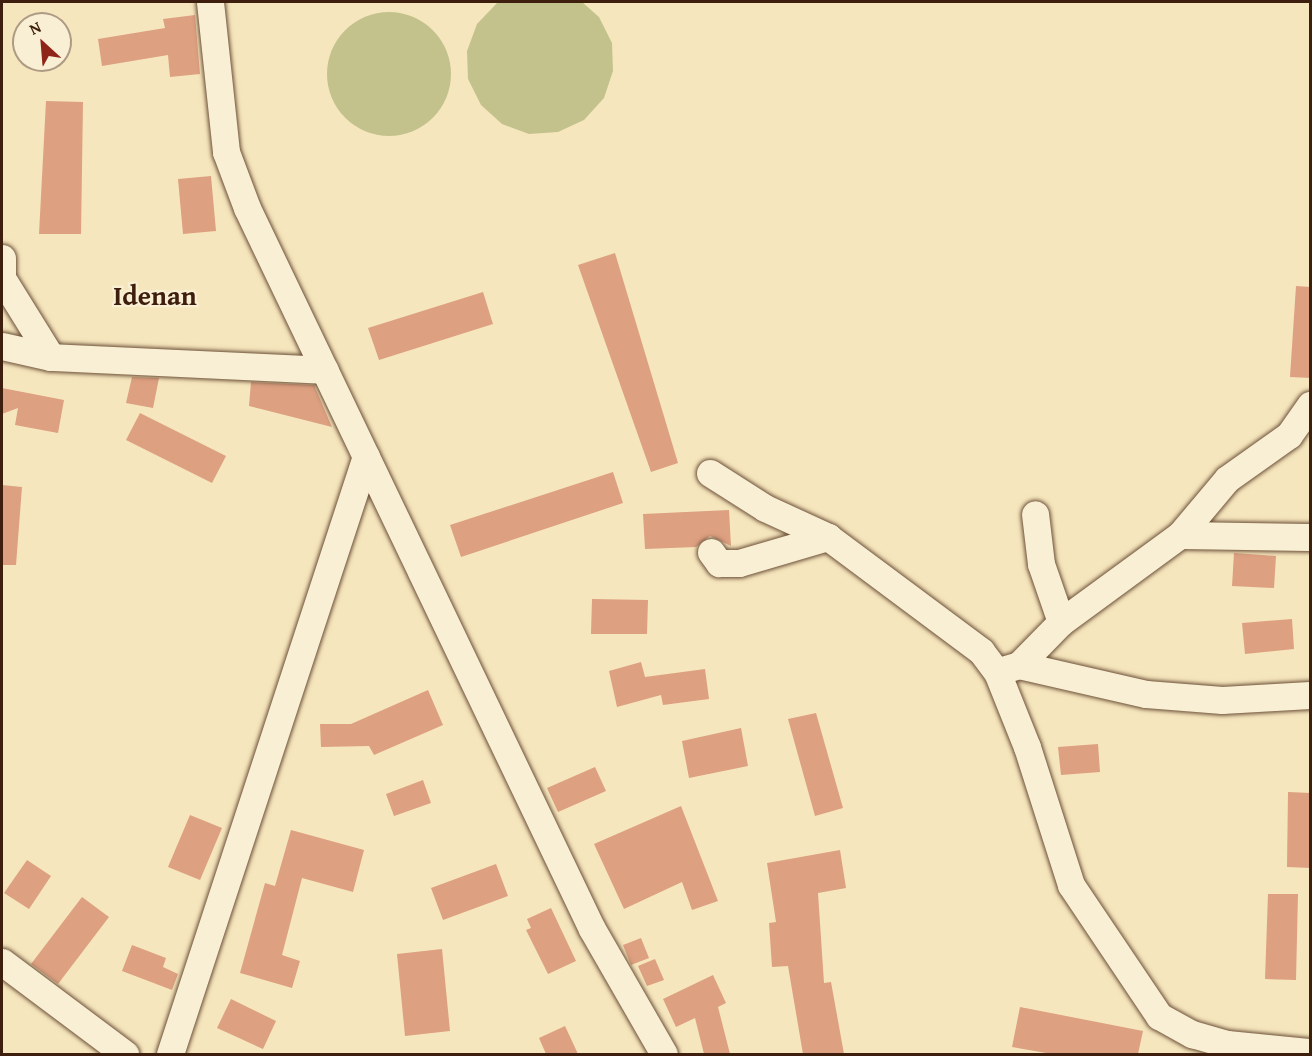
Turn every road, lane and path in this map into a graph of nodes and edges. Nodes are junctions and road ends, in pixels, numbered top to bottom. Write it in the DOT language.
graph roads {
  1 [pos="210,2"];
  2 [pos="2,258"];
  3 [pos="2,278"];
  4 [pos="2,346"];
  5 [pos="51,357"];
  6 [pos="326,370"];
  7 [pos="1311,405"];
  8 [pos="366,456"];
  9 [pos="710,473"];
  10 [pos="1035,514"];
  11 [pos="1180,535"];
  12 [pos="828,537"];
  13 [pos="1311,537"];
  14 [pos="711,552"];
  15 [pos="1061,622"];
  16 [pos="1008,669"];
  17 [pos="1311,695"];
  18 [pos="2,962"];
  19 [pos="1311,1052"];
  20 [pos="125,1054"];
  21 [pos="170,1054"];
  22 [pos="664,1054"];
  1 -- 6 [label="street"];
  2 -- 3 [label="street"];
  3 -- 5 [label="street"];
  4 -- 5 [label="street"];
  5 -- 6 [label="street"];
  6 -- 8 [label="street"];
  7 -- 11 [label="street"];
  8 -- 21 [label="street"];
  8 -- 22 [label="street"];
  9 -- 12 [label="street"];
  10 -- 15 [label="street"];
  11 -- 13 [label="street"];
  11 -- 15 [label="street"];
  12 -- 14 [label="street"];
  12 -- 16 [label="street"];
  15 -- 16 [label="street"];
  16 -- 17 [label="street"];
  16 -- 19 [label="street"];
  18 -- 20 [label="street"];
}
